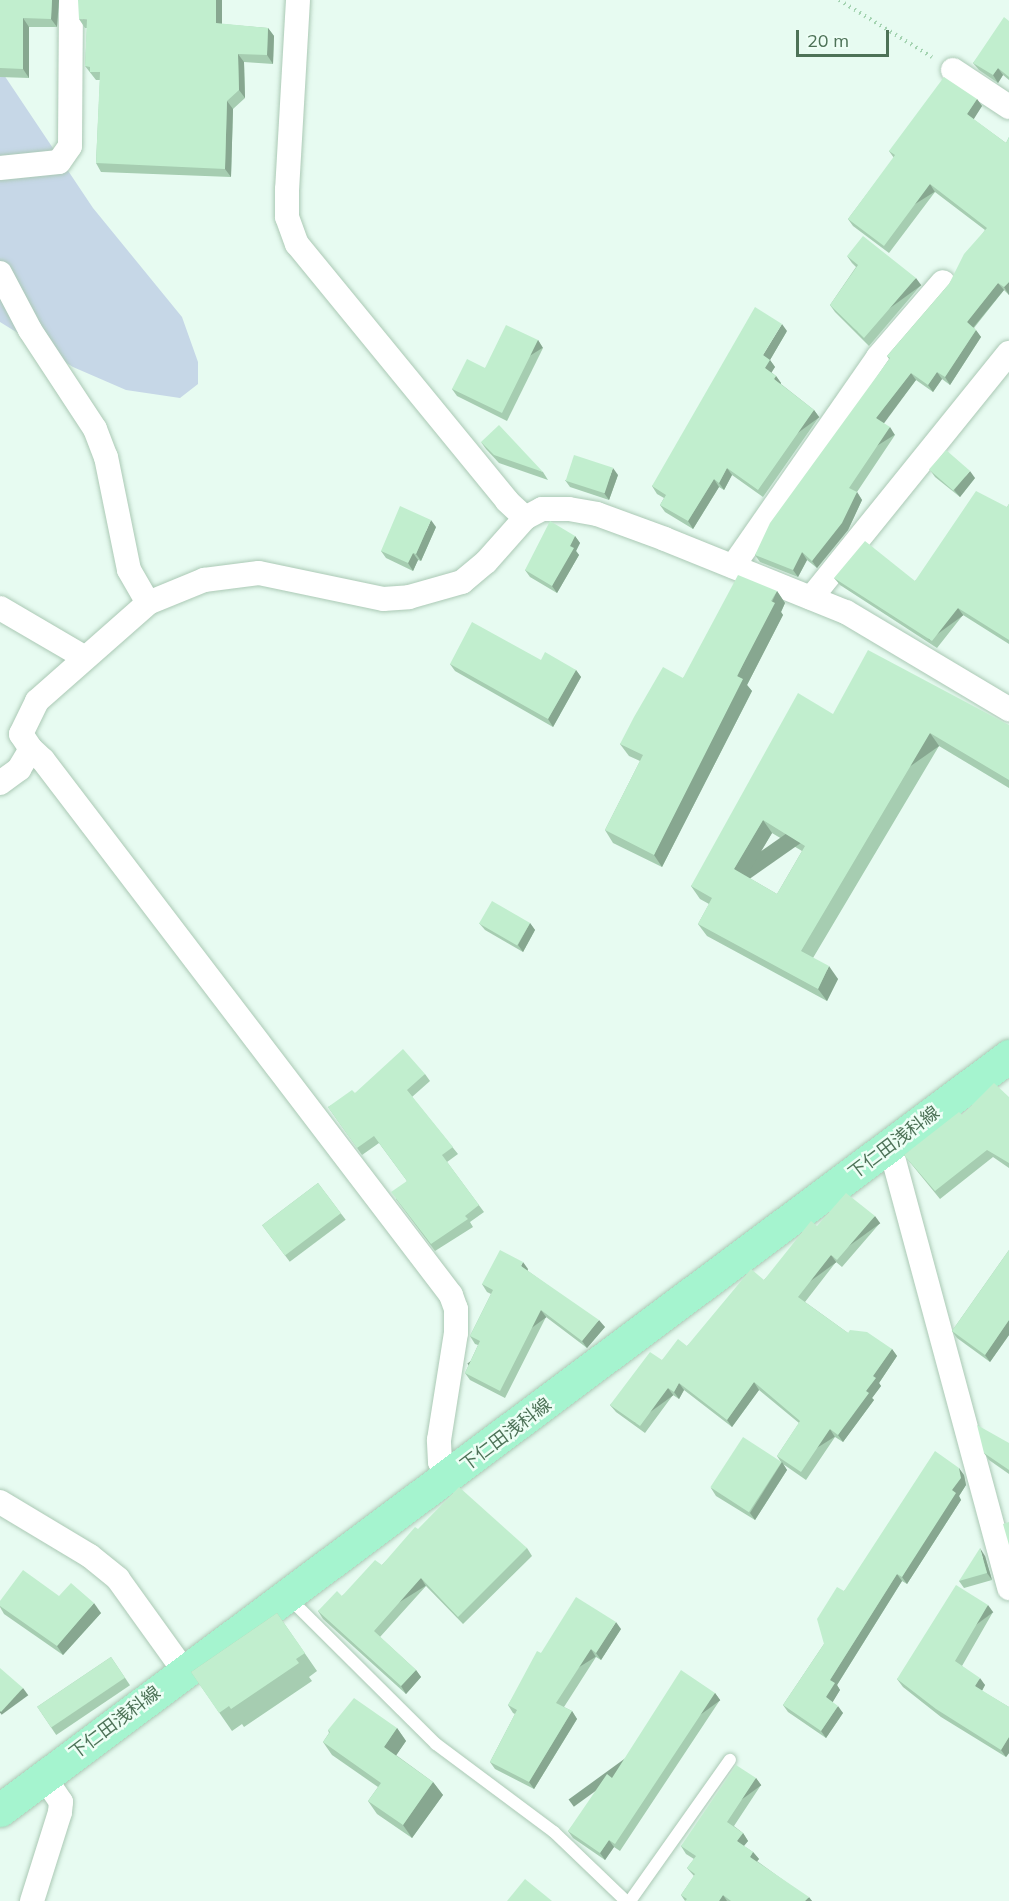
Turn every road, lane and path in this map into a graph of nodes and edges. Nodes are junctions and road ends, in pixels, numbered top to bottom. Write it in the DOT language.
graph roads {
  1 [pos="71,0"];
  2 [pos="298,0"];
  3 [pos="839,0"];
  4 [pos="953,70"];
  5 [pos="1009,107"];
  6 [pos="0,168"];
  7 [pos="0,273"];
  8 [pos="943,282"];
  9 [pos="1009,353"];
  10 [pos="525,518"];
  11 [pos="733,566"];
  12 [pos="812,598"];
  13 [pos="148,603"];
  14 [pos="0,608"];
  15 [pos="84,657"];
  16 [pos="1008,707"];
  17 [pos="31,749"];
  18 [pos="0,783"];
  19 [pos="1009,1056"];
  20 [pos="890,1146"];
  21 [pos="448,1479"];
  22 [pos="0,1502"];
  23 [pos="1009,1588"];
  24 [pos="287,1596"];
  25 [pos="184,1671"];
  26 [pos="730,1760"];
  27 [pos="44,1777"];
  28 [pos="0,1810"];
  29 [pos="32,1901"];
  30 [pos="628,1901"];
  1 -- 6 [label="street"];
  2 -- 10 [label="street"];
  3 -- 4 [label="path"];
  4 -- 5 [label="street"];
  7 -- 13 [label="street"];
  8 -- 11 [label="street"];
  9 -- 12 [label="street"];
  10 -- 11 [label="street"];
  10 -- 13 [label="street"];
  11 -- 12 [label="street"];
  12 -- 16 [label="street"];
  13 -- 15 [label="street"];
  14 -- 15 [label="street"];
  15 -- 17 [label="street"];
  17 -- 18 [label="street"];
  17 -- 21 [label="street"];
  19 -- 20 [label="main road, 下仁田浅科線"];
  20 -- 21 [label="main road, 下仁田浅科線"];
  20 -- 23 [label="street"];
  21 -- 24 [label="main road, 下仁田浅科線"];
  22 -- 25 [label="street"];
  24 -- 25 [label="main road, 下仁田浅科線"];
  24 -- 30 [label="lane"];
  25 -- 27 [label="main road, 下仁田浅科線"];
  26 -- 30 [label="lane"];
  27 -- 28 [label="main road, 下仁田浅科線"];
  27 -- 29 [label="street"];
}
